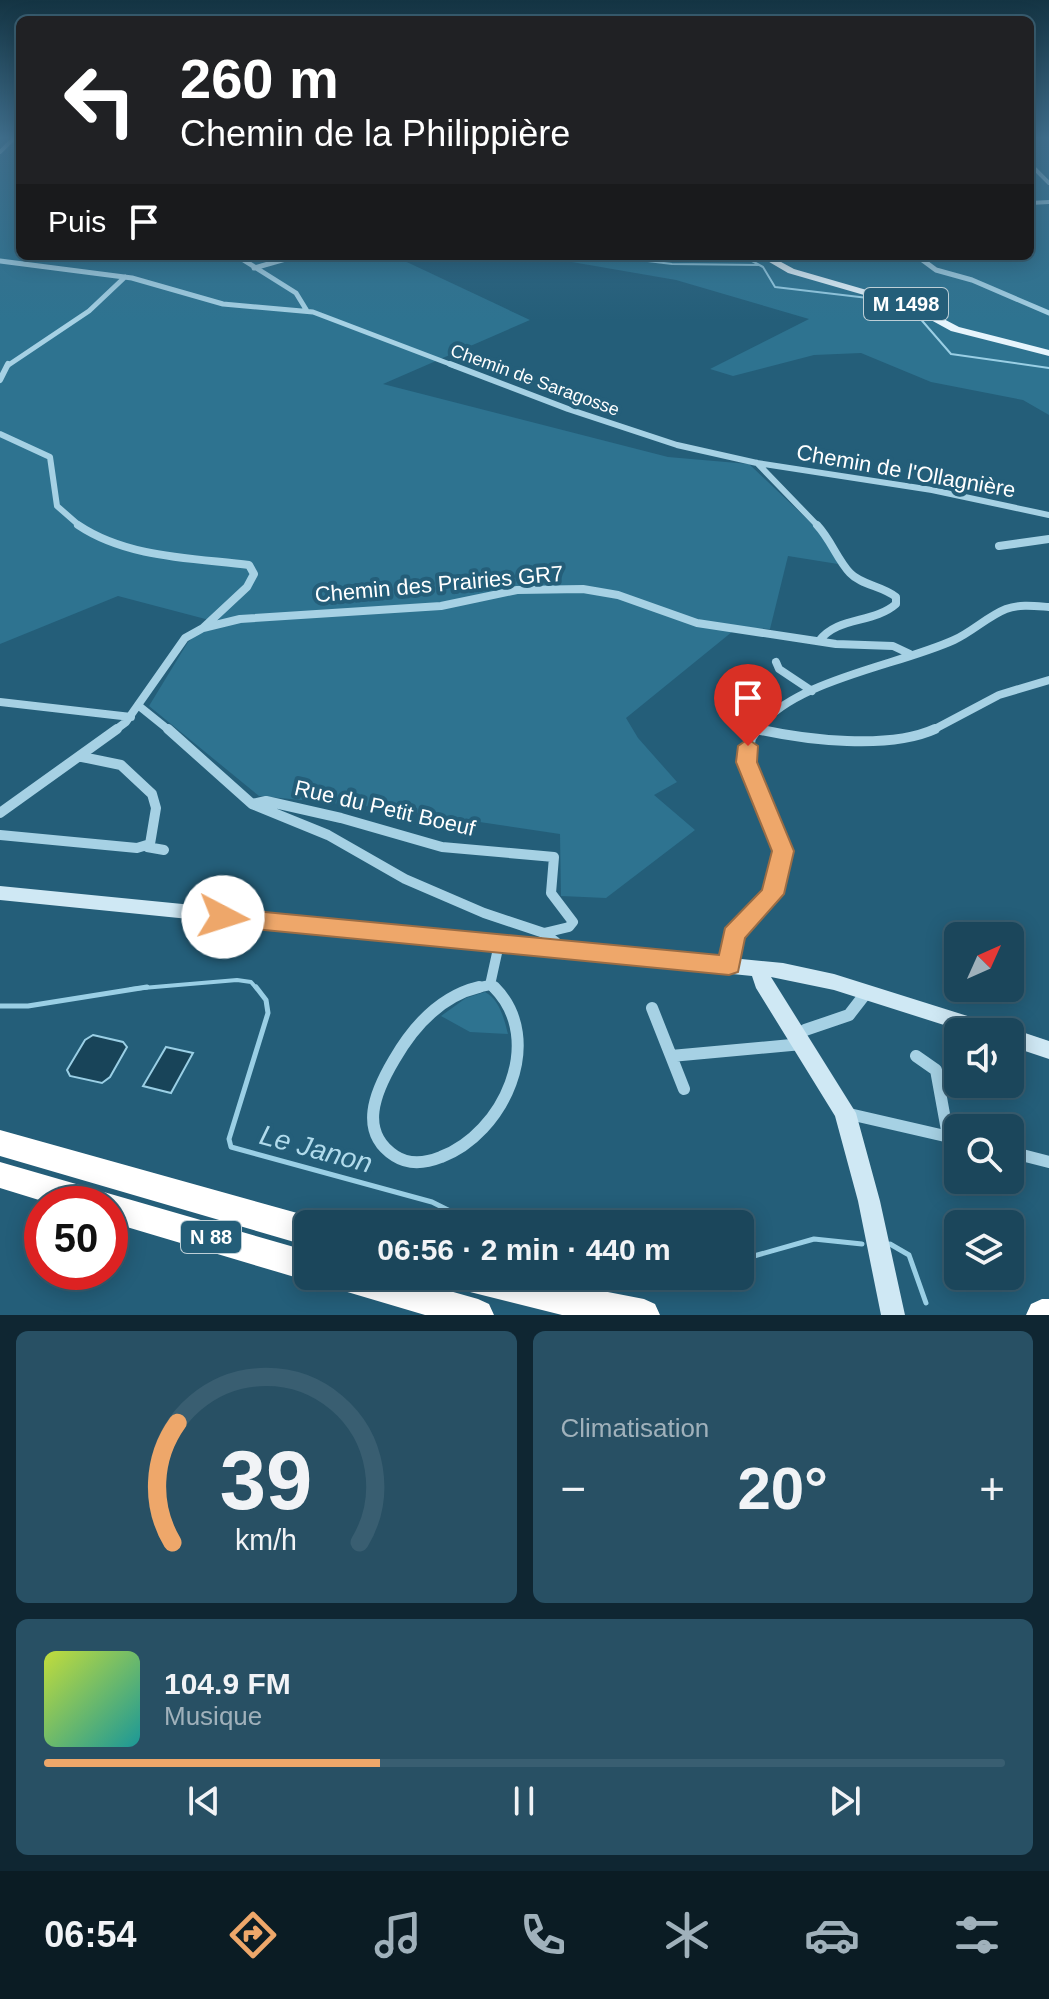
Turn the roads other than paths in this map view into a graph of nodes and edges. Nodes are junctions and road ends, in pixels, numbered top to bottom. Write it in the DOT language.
graph roads {
  1 [pos="243,260"];
  2 [pos="282,260"];
  3 [pos="770,260"];
  4 [pos="922,260"];
  5 [pos="0,261"];
  6 [pos="254,268"];
  7 [pos="125,277"];
  8 [pos="307,311"];
  9 [pos="1049,313"];
  10 [pos="1049,353"];
  11 [pos="0,380"];
  12 [pos="0,434"];
  13 [pos="757,463"];
  14 [pos="1049,515"];
  15 [pos="1049,539"];
  16 [pos="999,546"];
  17 [pos="1049,607"];
  18 [pos="203,628"];
  19 [pos="819,641"];
  20 [pos="910,654"];
  21 [pos="776,662"];
  22 [pos="1049,680"];
  23 [pos="812,691"];
  24 [pos="0,702"];
  25 [pos="139,706"];
  26 [pos="131,717"];
  27 [pos="756,729"];
  28 [pos="82,757"];
  29 [pos="252,804"];
  30 [pos="0,813"];
  31 [pos="0,835"];
  32 [pos="147,847"];
  33 [pos="164,850"];
  34 [pos="0,893"];
  35 [pos="544,933"];
  36 [pos="499,944"];
  37 [pos="557,950"];
  38 [pos="729,965"];
  39 [pos="760,969"];
  40 [pos="490,985"];
  41 [pos="866,993"];
  42 [pos="652,1008"];
  43 [pos="947,1018"];
  44 [pos="804,1037"];
  45 [pos="1024,1042"];
  46 [pos="1049,1050"];
  47 [pos="671,1056"];
  48 [pos="916,1056"];
  49 [pos="684,1089"];
  50 [pos="845,1113"];
  51 [pos="947,1114"];
  52 [pos="944,1135"];
  53 [pos="0,1143"];
  54 [pos="1024,1156"];
  55 [pos="1049,1162"];
  56 [pos="0,1175"];
  57 [pos="37,1186"];
  58 [pos="128,1213"];
  59 [pos="294,1227"];
  60 [pos="294,1262"];
  61 [pos="392,1290"];
  62 [pos="520,1290"];
  63 [pos="892,1308"];
  64 [pos="478,1315"];
  65 [pos="644,1315"];
  66 [pos="1042,1315"];
  67 [pos="1049,1315"];
  1 -- 6 [label="street"];
  2 -- 6 [label="street"];
  3 -- 10 [label="main road, M 1498"];
  4 -- 9 [label="street"];
  5 -- 7 [label="street"];
  6 -- 8 [label="street"];
  7 -- 8 [label="street"];
  7 -- 11 [label="street"];
  8 -- 13 [label="street, Chemin de Saragosse"];
  12 -- 18 [label="street"];
  13 -- 14 [label="street, Chemin de l'Ollagnière"];
  13 -- 19 [label="street"];
  15 -- 16 [label="street"];
  17 -- 20 [label="street"];
  18 -- 19 [label="street, Chemin des Prairies GR7"];
  18 -- 25 [label="street"];
  19 -- 20 [label="street, Chemin des Prairies GR7"];
  20 -- 23 [label="street"];
  21 -- 23 [label="street"];
  22 -- 27 [label="street"];
  23 -- 27 [label="street"];
  24 -- 26 [label="street"];
  25 -- 26 [label="street"];
  25 -- 29 [label="street"];
  26 -- 28 [label="street"];
  27 -- 38 [label="street"];
  28 -- 30 [label="street"];
  28 -- 32 [label="street"];
  29 -- 35 [label="street"];
  29 -- 35 [label="street, Rue du Petit Boeuf"];
  31 -- 32 [label="street"];
  32 -- 33 [label="street"];
  34 -- 36 [label="main road"];
  35 -- 37 [label="street"];
  36 -- 37 [label="main road"];
  36 -- 40 [label="street"];
  37 -- 38 [label="main road"];
  38 -- 39 [label="main road"];
  39 -- 41 [label="main road"];
  39 -- 44 [label="main road"];
  40 -- 40 [label="street"];
  41 -- 43 [label="main road"];
  41 -- 44 [label="street"];
  42 -- 47 [label="street"];
  44 -- 47 [label="street"];
  44 -- 50 [label="main road"];
  45 -- 46 [label="main road"];
  47 -- 49 [label="street"];
  48 -- 51 [label="street"];
  50 -- 52 [label="street"];
  50 -- 63 [label="main road"];
  53 -- 59 [label="highway, N 88"];
  54 -- 55 [label="street"];
  56 -- 57 [label="highway"];
  58 -- 60 [label="highway, N 88"];
  61 -- 64 [label="highway"];
  62 -- 65 [label="highway"];
  66 -- 67 [label="highway"];
}
